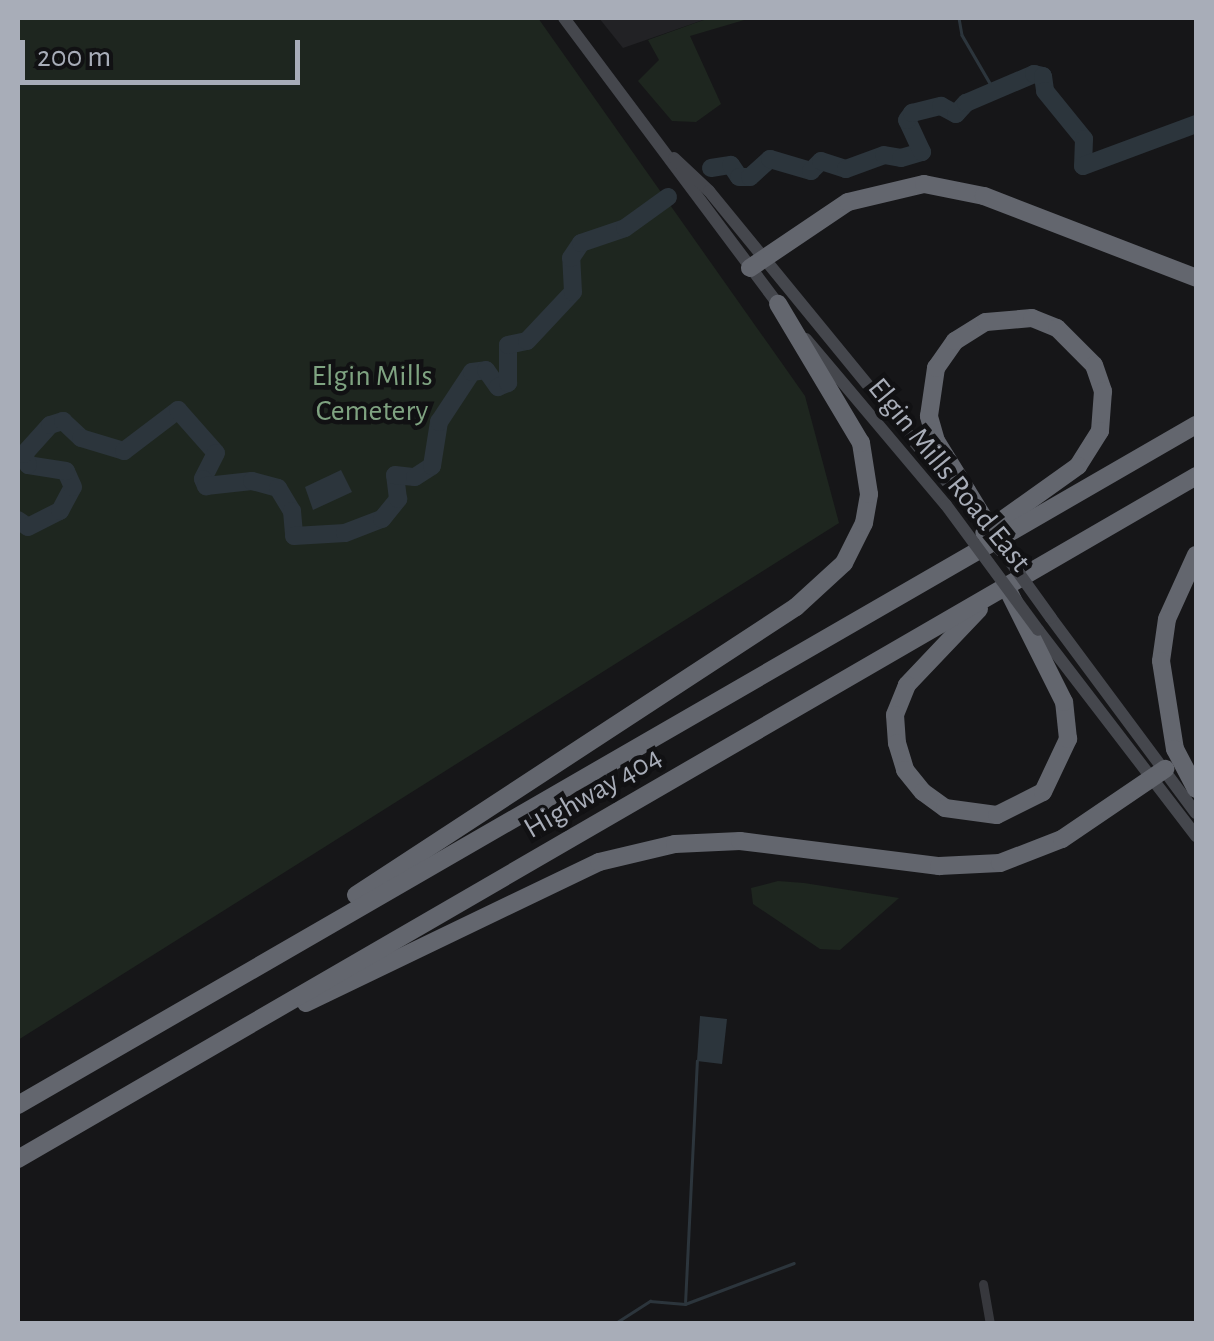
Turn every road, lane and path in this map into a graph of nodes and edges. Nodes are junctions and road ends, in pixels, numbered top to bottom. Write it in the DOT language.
graph roads {
  1 [pos="564,18"];
  2 [pos="756,263"];
  3 [pos="1196,278"];
  4 [pos="778,304"];
  5 [pos="1196,425"];
  6 [pos="1196,476"];
  7 [pos="963,494"];
  8 [pos="1002,548"];
  9 [pos="1196,555"];
  10 [pos="962,558"];
  11 [pos="1007,587"];
  12 [pos="988,598"];
  13 [pos="1034,631"];
  14 [pos="1157,774"];
  15 [pos="1196,789"];
  16 [pos="1196,813"];
  17 [pos="1196,836"];
  18 [pos="275,954"];
  19 [pos="224,1041"];
  20 [pos="18,1104"];
  21 [pos="18,1159"];
  22 [pos="983,1284"];
  23 [pos="990,1324"];
  1 -- 2 [label="main road, Elgin Mills Road East"];
  2 -- 3 [label="highway"];
  2 -- 4 [label="main road, Elgin Mills Road East"];
  2 -- 7 [label="main road, Elgin Mills Road East"];
  4 -- 11 [label="main road, Elgin Mills Road East, bridge"];
  4 -- 18 [label="highway"];
  5 -- 10 [label="highway, Highway 404"];
  6 -- 12 [label="highway, Highway 404"];
  7 -- 8 [label="highway, bridge"];
  7 -- 10 [label="highway"];
  8 -- 14 [label="main road, Elgin Mills Road East, bridge"];
  9 -- 15 [label="highway"];
  10 -- 18 [label="highway, Highway 404"];
  11 -- 13 [label="highway, bridge"];
  12 -- 13 [label="highway"];
  12 -- 19 [label="highway, Highway 404"];
  13 -- 14 [label="main road, Elgin Mills Road East"];
  14 -- 16 [label="main road, Elgin Mills Road East"];
  14 -- 17 [label="main road, Elgin Mills Road East"];
  14 -- 19 [label="highway"];
  18 -- 20 [label="highway, Highway 404"];
  19 -- 21 [label="highway, Highway 404"];
  22 -- 23 [label="street"];
}
